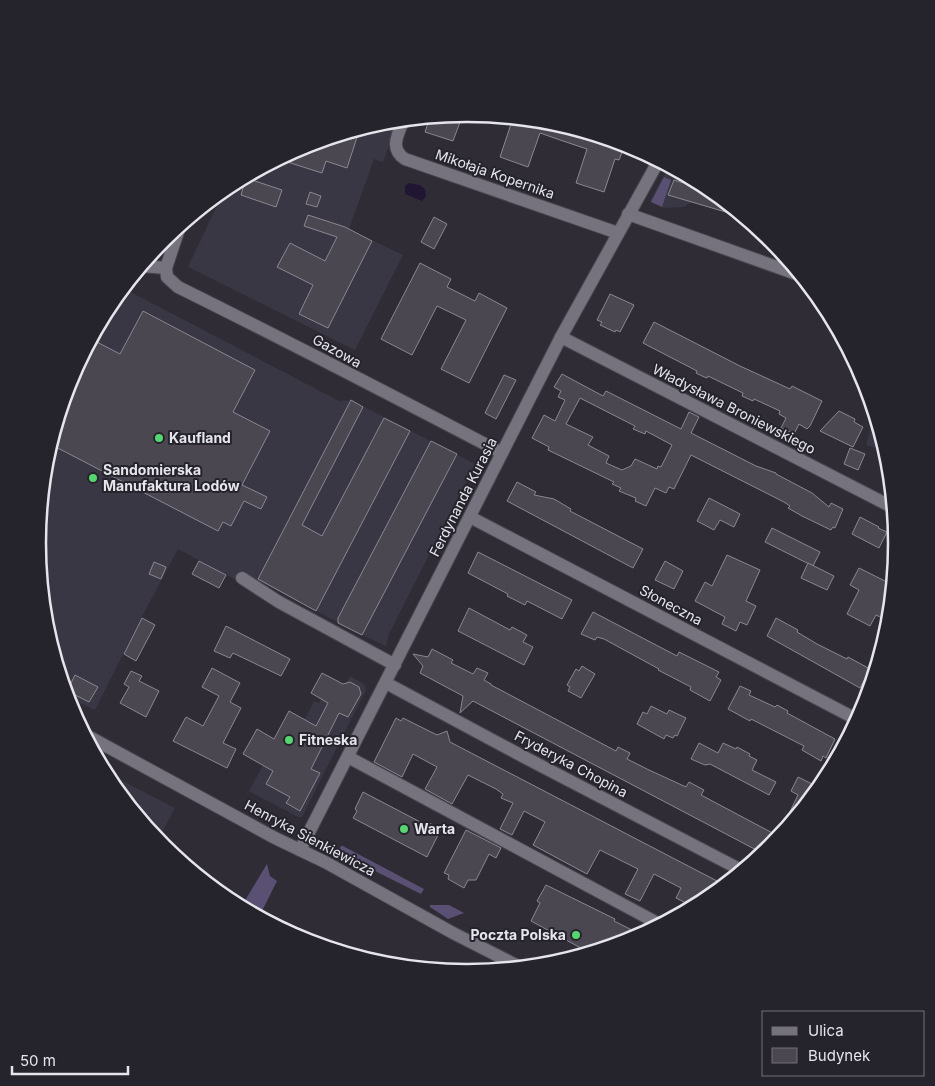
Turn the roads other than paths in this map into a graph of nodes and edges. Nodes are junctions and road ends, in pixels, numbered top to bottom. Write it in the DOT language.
graph roads {
  1 [pos="401,127"];
  2 [pos="655,166"];
  3 [pos="628,214"];
  4 [pos="618,233"];
  5 [pos="175,240"];
  6 [pos="150,267"];
  7 [pos="166,268"];
  8 [pos="789,271"];
  9 [pos="561,337"];
  10 [pos="502,453"];
  11 [pos="887,504"];
  12 [pos="470,517"];
  13 [pos="242,578"];
  14 [pos="395,665"];
  15 [pos="386,683"];
  16 [pos="851,716"];
  17 [pos="96,741"];
  18 [pos="348,757"];
  19 [pos="300,850"];
  20 [pos="736,867"];
  21 [pos="654,921"];
  22 [pos="510,962"];
  1 -- 4 [label="street, Mikołaja Kopernika"];
  2 -- 3 [label="street, Ferdynanda Kurasia"];
  3 -- 4 [label="street, Ferdynanda Kurasia"];
  3 -- 8 [label="street"];
  4 -- 9 [label="street, Ferdynanda Kurasia"];
  5 -- 7 [label="street"];
  6 -- 7 [label="street"];
  7 -- 10 [label="street, Gazowa"];
  9 -- 10 [label="street, Ferdynanda Kurasia"];
  9 -- 11 [label="street, Władysława Broniewskiego"];
  10 -- 12 [label="street, Ferdynanda Kurasia"];
  12 -- 14 [label="street, Ferdynanda Kurasia"];
  12 -- 16 [label="street, Słoneczna"];
  13 -- 14 [label="street"];
  14 -- 15 [label="street, Ferdynanda Kurasia"];
  15 -- 18 [label="street, Ferdynanda Kurasia"];
  15 -- 20 [label="street, Fryderyka Chopina"];
  17 -- 19 [label="street, Henryka Sienkiewicza"];
  18 -- 19 [label="street, Ferdynanda Kurasia"];
  18 -- 21 [label="street"];
  19 -- 22 [label="street, Henryka Sienkiewicza"];
}
